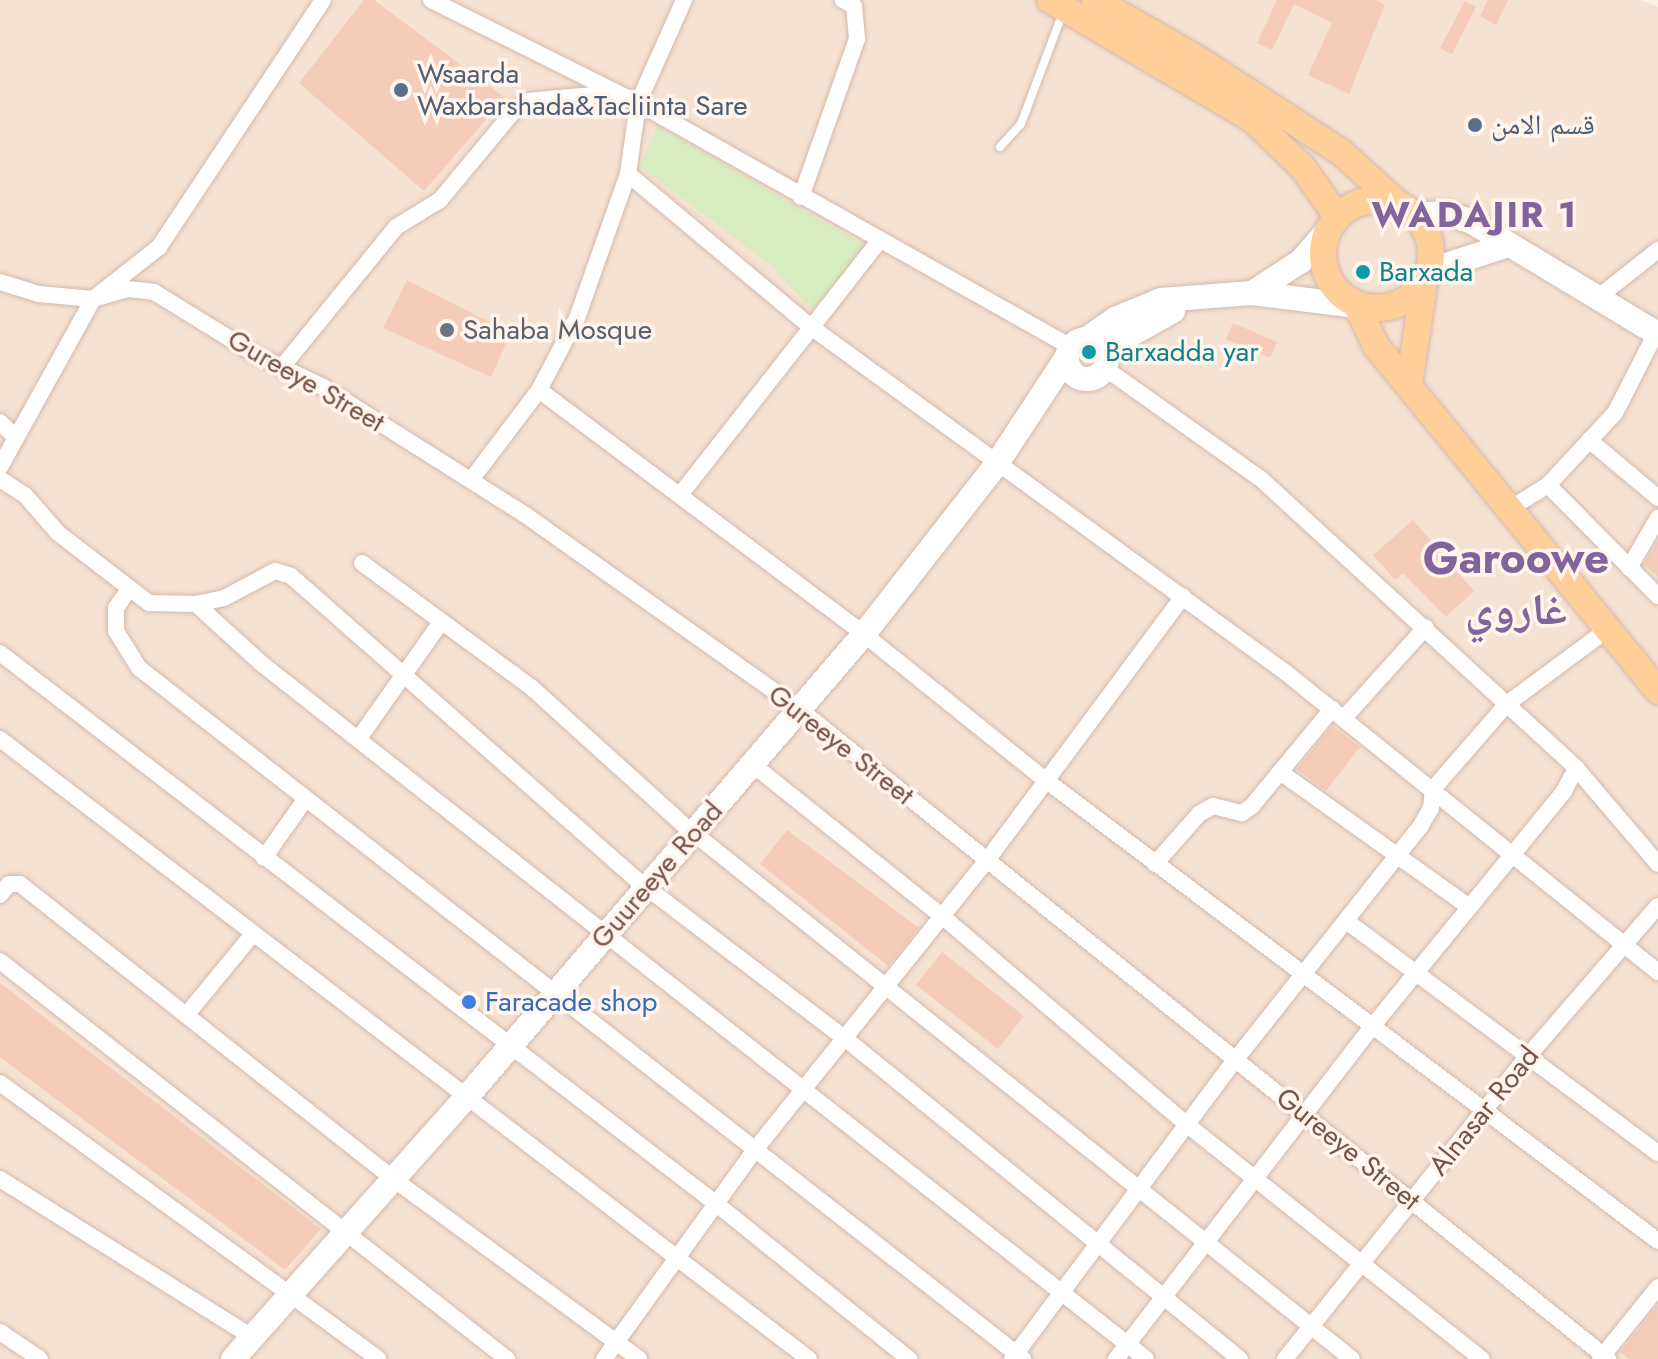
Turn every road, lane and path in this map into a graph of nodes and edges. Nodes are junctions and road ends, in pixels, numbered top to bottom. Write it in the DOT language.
graph roads {
  1 [pos="323,0"];
  2 [pos="431,0"];
  3 [pos="684,0"];
  4 [pos="1095,0"];
  5 [pos="851,2"];
  6 [pos="1057,4"];
  7 [pos="619,93"];
  8 [pos="638,103"];
  9 [pos="1000,147"];
  10 [pos="628,174"];
  11 [pos="801,197"];
  12 [pos="1406,209"];
  13 [pos="1333,223"];
  14 [pos="879,241"];
  15 [pos="1508,245"];
  16 [pos="1658,250"];
  17 [pos="1427,277"];
  18 [pos="0,282"];
  19 [pos="1252,293"];
  20 [pos="1601,295"];
  21 [pos="93,299"];
  22 [pos="1357,306"];
  23 [pos="811,327"];
  24 [pos="1657,334"];
  25 [pos="1088,356"];
  26 [pos="282,367"];
  27 [pos="1409,385"];
  28 [pos="539,390"];
  29 [pos="0,422"];
  30 [pos="15,437"];
  31 [pos="1589,440"];
  32 [pos="996,465"];
  33 [pos="0,467"];
  34 [pos="0,479"];
  35 [pos="471,480"];
  36 [pos="1548,485"];
  37 [pos="680,495"];
  38 [pos="1658,498"];
  39 [pos="1511,508"];
  40 [pos="1658,518"];
  41 [pos="362,563"];
  42 [pos="1629,568"];
  43 [pos="129,589"];
  44 [pos="1183,596"];
  45 [pos="1658,596"];
  46 [pos="196,604"];
  47 [pos="439,625"];
  48 [pos="1426,627"];
  49 [pos="1608,629"];
  50 [pos="864,634"];
  51 [pos="0,653"];
  52 [pos="401,675"];
  53 [pos="1658,691"];
  54 [pos="1507,704"];
  55 [pos="799,709"];
  56 [pos="1338,714"];
  57 [pos="359,738"];
  58 [pos="0,739"];
  59 [pos="752,764"];
  60 [pos="1576,768"];
  61 [pos="1280,772"];
  62 [pos="1044,779"];
  63 [pos="1433,789"];
  64 [pos="304,801"];
  65 [pos="693,833"];
  66 [pos="1512,854"];
  67 [pos="1399,855"];
  68 [pos="264,858"];
  69 [pos="988,859"];
  70 [pos="1155,864"];
  71 [pos="1658,864"];
  72 [pos="647,887"];
  73 [pos="0,895"];
  74 [pos="1658,906"];
  75 [pos="1469,907"];
  76 [pos="943,917"];
  77 [pos="1349,923"];
  78 [pos="252,935"];
  79 [pos="605,936"];
  80 [pos="1622,944"];
  81 [pos="0,961"];
  82 [pos="1416,972"];
  83 [pos="1658,972"];
  84 [pos="1304,977"];
  85 [pos="889,988"];
  86 [pos="554,996"];
  87 [pos="188,1013"];
  88 [pos="1371,1028"];
  89 [pos="847,1040"];
  90 [pos="509,1049"];
  91 [pos="1528,1056"];
  92 [pos="1236,1059"];
  93 [pos="0,1083"];
  94 [pos="808,1090"];
  95 [pos="465,1099"];
  96 [pos="1488,1109"];
  97 [pos="1305,1115"];
  98 [pos="1190,1127"];
  99 [pos="754,1151"];
  100 [pos="1658,1153"];
  101 [pos="392,1178"];
  102 [pos="0,1179"];
  103 [pos="1256,1179"];
  104 [pos="1142,1191"];
  105 [pos="1411,1201"];
  106 [pos="719,1206"];
  107 [pos="344,1234"];
  108 [pos="1658,1241"];
  109 [pos="1208,1243"];
  110 [pos="1099,1246"];
  111 [pos="681,1257"];
  112 [pos="1363,1263"];
  113 [pos="1658,1287"];
  114 [pos="1063,1293"];
  115 [pos="288,1294"];
  116 [pos="1165,1299"];
  117 [pos="1311,1326"];
  118 [pos="0,1332"];
  119 [pos="252,1337"];
  120 [pos="617,1341"];
  121 [pos="1128,1344"];
  122 [pos="1017,1357"];
  123 [pos="1604,1358"];
  124 [pos="40,1359"];
  125 [pos="233,1359"];
  126 [pos="378,1359"];
  127 [pos="507,1359"];
  128 [pos="604,1359"];
  129 [pos="639,1359"];
  130 [pos="809,1359"];
  131 [pos="909,1359"];
  132 [pos="1116,1359"];
  133 [pos="1146,1359"];
  134 [pos="1240,1359"];
  135 [pos="1285,1359"];
  136 [pos="1352,1359"];
  137 [pos="1482,1359"];
  1 -- 21 [label="street"];
  2 -- 7 [label="street"];
  3 -- 8 [label="street"];
  4 -- 12 [label="main road"];
  5 -- 11 [label="street"];
  6 -- 9 [label="lane"];
  6 -- 13 [label="main road"];
  7 -- 8 [label="street"];
  7 -- 26 [label="street"];
  8 -- 10 [label="street"];
  8 -- 11 [label="street"];
  10 -- 23 [label="street"];
  10 -- 28 [label="street"];
  11 -- 14 [label="street"];
  12 -- 13 [label="main road"];
  12 -- 15 [label="street"];
  12 -- 17 [label="main road"];
  13 -- 19 [label="street"];
  13 -- 22 [label="main road"];
  14 -- 23 [label="street"];
  14 -- 25 [label="street"];
  15 -- 17 [label="street"];
  15 -- 20 [label="street"];
  16 -- 20 [label="street"];
  17 -- 22 [label="main road"];
  17 -- 27 [label="main road"];
  18 -- 21 [label="street, Gureeye Street"];
  19 -- 22 [label="street"];
  19 -- 25 [label="street"];
  20 -- 24 [label="street"];
  21 -- 26 [label="street, Gureeye Street"];
  21 -- 30 [label="street"];
  22 -- 27 [label="main road"];
  23 -- 32 [label="street"];
  23 -- 37 [label="street"];
  24 -- 31 [label="street"];
  25 -- 32 [label="street, Guureeye Road"];
  25 -- 48 [label="street"];
  26 -- 35 [label="street, Gureeye Street"];
  27 -- 39 [label="main road"];
  28 -- 35 [label="street"];
  28 -- 37 [label="street"];
  29 -- 30 [label="street"];
  30 -- 33 [label="street"];
  31 -- 36 [label="street"];
  31 -- 38 [label="street"];
  32 -- 44 [label="street"];
  32 -- 50 [label="street, Guureeye Road"];
  34 -- 43 [label="street"];
  35 -- 55 [label="street, Gureeye Street"];
  36 -- 39 [label="street"];
  36 -- 42 [label="street"];
  37 -- 50 [label="street"];
  39 -- 49 [label="main road"];
  40 -- 42 [label="street"];
  41 -- 47 [label="street"];
  42 -- 45 [label="street"];
  43 -- 46 [label="street"];
  43 -- 64 [label="street"];
  44 -- 56 [label="street"];
  44 -- 62 [label="street"];
  46 -- 52 [label="street"];
  46 -- 57 [label="street"];
  47 -- 52 [label="street"];
  47 -- 65 [label="street"];
  48 -- 54 [label="street"];
  48 -- 56 [label="street"];
  49 -- 53 [label="main road"];
  49 -- 54 [label="street"];
  50 -- 55 [label="street, Guureeye Road"];
  50 -- 62 [label="street"];
  51 -- 68 [label="street"];
  52 -- 57 [label="street"];
  52 -- 72 [label="street"];
  54 -- 60 [label="street"];
  54 -- 63 [label="street"];
  55 -- 59 [label="street, Guureeye Road"];
  55 -- 69 [label="street, Gureeye Street"];
  56 -- 61 [label="street"];
  56 -- 63 [label="street"];
  57 -- 79 [label="street"];
  58 -- 78 [label="street"];
  59 -- 65 [label="street, Guureeye Road"];
  59 -- 76 [label="street"];
  60 -- 66 [label="street"];
  60 -- 71 [label="street"];
  61 -- 67 [label="street"];
  61 -- 70 [label="street"];
  62 -- 69 [label="street"];
  62 -- 70 [label="street"];
  63 -- 66 [label="street"];
  63 -- 67 [label="street"];
  64 -- 68 [label="street"];
  64 -- 86 [label="street"];
  65 -- 72 [label="street, Guureeye Road"];
  65 -- 85 [label="street"];
  66 -- 75 [label="street"];
  66 -- 80 [label="street"];
  67 -- 75 [label="street"];
  67 -- 77 [label="street"];
  68 -- 90 [label="street"];
  69 -- 76 [label="street"];
  69 -- 92 [label="street, Gureeye Street"];
  70 -- 84 [label="street"];
  72 -- 79 [label="street, Guureeye Road"];
  72 -- 89 [label="street"];
  73 -- 87 [label="street"];
  74 -- 80 [label="street, Alnasar Road"];
  75 -- 82 [label="street"];
  76 -- 85 [label="street"];
  76 -- 98 [label="street"];
  77 -- 82 [label="street"];
  77 -- 84 [label="street"];
  78 -- 87 [label="street"];
  78 -- 95 [label="street"];
  79 -- 86 [label="street, Guureeye Road"];
  79 -- 94 [label="street"];
  80 -- 83 [label="street"];
  80 -- 91 [label="street, Alnasar Road"];
  81 -- 107 [label="street"];
  82 -- 88 [label="street"];
  82 -- 91 [label="street"];
  84 -- 88 [label="street"];
  84 -- 92 [label="street"];
  85 -- 89 [label="street"];
  85 -- 104 [label="street"];
  86 -- 90 [label="street, Guureeye Road"];
  86 -- 99 [label="street"];
  87 -- 101 [label="street"];
  88 -- 96 [label="street"];
  88 -- 97 [label="street"];
  89 -- 94 [label="street"];
  89 -- 110 [label="street"];
  90 -- 95 [label="street, Guureeye Road"];
  90 -- 106 [label="street"];
  91 -- 96 [label="street, Alnasar Road"];
  91 -- 100 [label="street"];
  92 -- 97 [label="street, Gureeye Street"];
  92 -- 98 [label="street"];
  93 -- 115 [label="street"];
  94 -- 99 [label="street"];
  94 -- 114 [label="street"];
  95 -- 101 [label="street, Guureeye Road"];
  95 -- 111 [label="street"];
  96 -- 105 [label="street, Alnasar Road"];
  96 -- 108 [label="street"];
  97 -- 103 [label="street"];
  97 -- 105 [label="street, Gureeye Street"];
  98 -- 103 [label="street"];
  98 -- 104 [label="street"];
  99 -- 106 [label="street"];
  99 -- 122 [label="street"];
  101 -- 107 [label="street, Guureeye Road"];
  101 -- 120 [label="street"];
  102 -- 119 [label="street"];
  103 -- 109 [label="street"];
  103 -- 112 [label="street"];
  104 -- 109 [label="street"];
  104 -- 110 [label="street"];
  105 -- 112 [label="street, Alnasar Road"];
  105 -- 123 [label="street, Gureeye Street"];
  106 -- 111 [label="street"];
  106 -- 131 [label="street"];
  107 -- 115 [label="street, Guureeye Road"];
  107 -- 127 [label="street"];
  109 -- 116 [label="street"];
  109 -- 117 [label="street"];
  110 -- 114 [label="street"];
  110 -- 116 [label="street"];
  111 -- 120 [label="street"];
  111 -- 130 [label="street"];
  112 -- 117 [label="street, Alnasar Road"];
  112 -- 137 [label="street"];
  113 -- 123 [label="street"];
  114 -- 121 [label="street"];
  114 -- 122 [label="street"];
  115 -- 119 [label="street, Guureeye Road"];
  115 -- 126 [label="street"];
  116 -- 121 [label="street"];
  116 -- 134 [label="street"];
  117 -- 135 [label="street, Alnasar Road"];
  117 -- 136 [label="street"];
  118 -- 124 [label="street"];
  119 -- 125 [label="street, Guureeye Road"];
  120 -- 128 [label="street"];
  120 -- 129 [label="street"];
  121 -- 132 [label="street"];
  121 -- 133 [label="street"];
}
